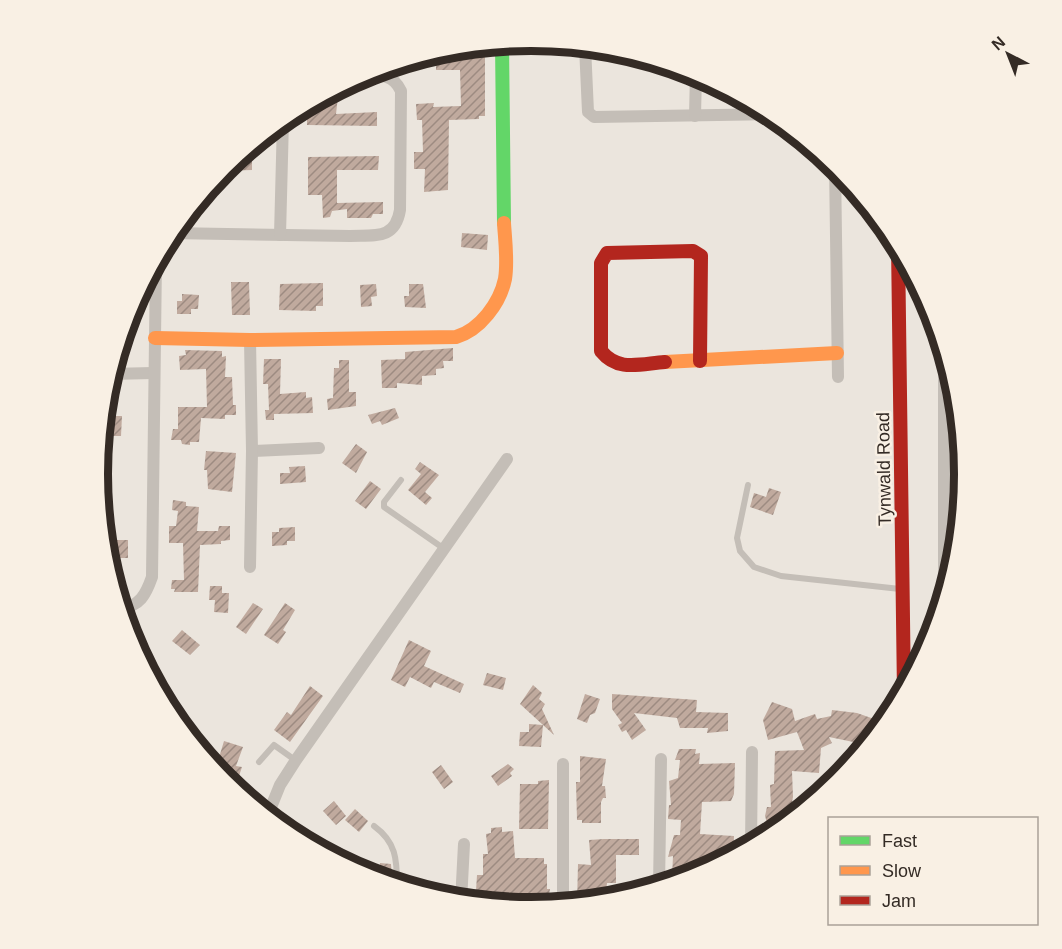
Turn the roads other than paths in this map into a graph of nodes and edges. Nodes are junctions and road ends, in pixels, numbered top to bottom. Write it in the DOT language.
graph roads {
  1 [pos="502,52"];
  2 [pos="585,55"];
  3 [pos="387,76"];
  4 [pos="696,84"];
  5 [pos="754,114"];
  6 [pos="695,116"];
  7 [pos="283,132"];
  8 [pos="835,180"];
  9 [pos="183,233"];
  10 [pos="280,235"];
  11 [pos="898,263"];
  12 [pos="156,278"];
  13 [pos="155,338"];
  14 [pos="250,340"];
  15 [pos="837,353"];
  16 [pos="700,361"];
  17 [pos="153,373"];
  18 [pos="120,374"];
  19 [pos="838,377"];
  20 [pos="944,383"];
  21 [pos="319,448"];
  22 [pos="252,451"];
  23 [pos="507,459"];
  24 [pos="401,480"];
  25 [pos="748,485"];
  26 [pos="443,548"];
  27 [pos="944,566"];
  28 [pos="250,567"];
  29 [pos="903,590"];
  30 [pos="128,606"];
  31 [pos="904,675"];
  32 [pos="752,752"];
  33 [pos="661,759"];
  34 [pos="296,760"];
  35 [pos="258,762"];
  36 [pos="562,764"];
  37 [pos="270,808"];
  38 [pos="374,826"];
  39 [pos="751,836"];
  40 [pos="464,844"];
  41 [pos="397,877"];
  42 [pos="659,878"];
  43 [pos="462,892"];
  44 [pos="563,897"];
  1 -- 14 [label="street"];
  2 -- 6 [label="street"];
  3 -- 10 [label="street"];
  4 -- 6 [label="street"];
  5 -- 6 [label="street"];
  7 -- 10 [label="street"];
  8 -- 15 [label="street"];
  9 -- 10 [label="street"];
  11 -- 29 [label="street, Tynwald Road"];
  12 -- 13 [label="street"];
  13 -- 14 [label="street"];
  13 -- 17 [label="street"];
  14 -- 22 [label="street"];
  15 -- 16 [label="street"];
  15 -- 19 [label="street"];
  16 -- 16 [label="street"];
  17 -- 18 [label="street"];
  17 -- 30 [label="street"];
  20 -- 27 [label="street"];
  21 -- 22 [label="street"];
  22 -- 28 [label="street"];
  23 -- 26 [label="street"];
  24 -- 26 [label="lane"];
  25 -- 29 [label="lane"];
  26 -- 34 [label="street"];
  29 -- 31 [label="street, Tynwald Road"];
  32 -- 39 [label="street"];
  33 -- 42 [label="street"];
  34 -- 35 [label="lane"];
  34 -- 37 [label="street"];
  36 -- 44 [label="street"];
  38 -- 41 [label="lane"];
  40 -- 43 [label="street"];
}
